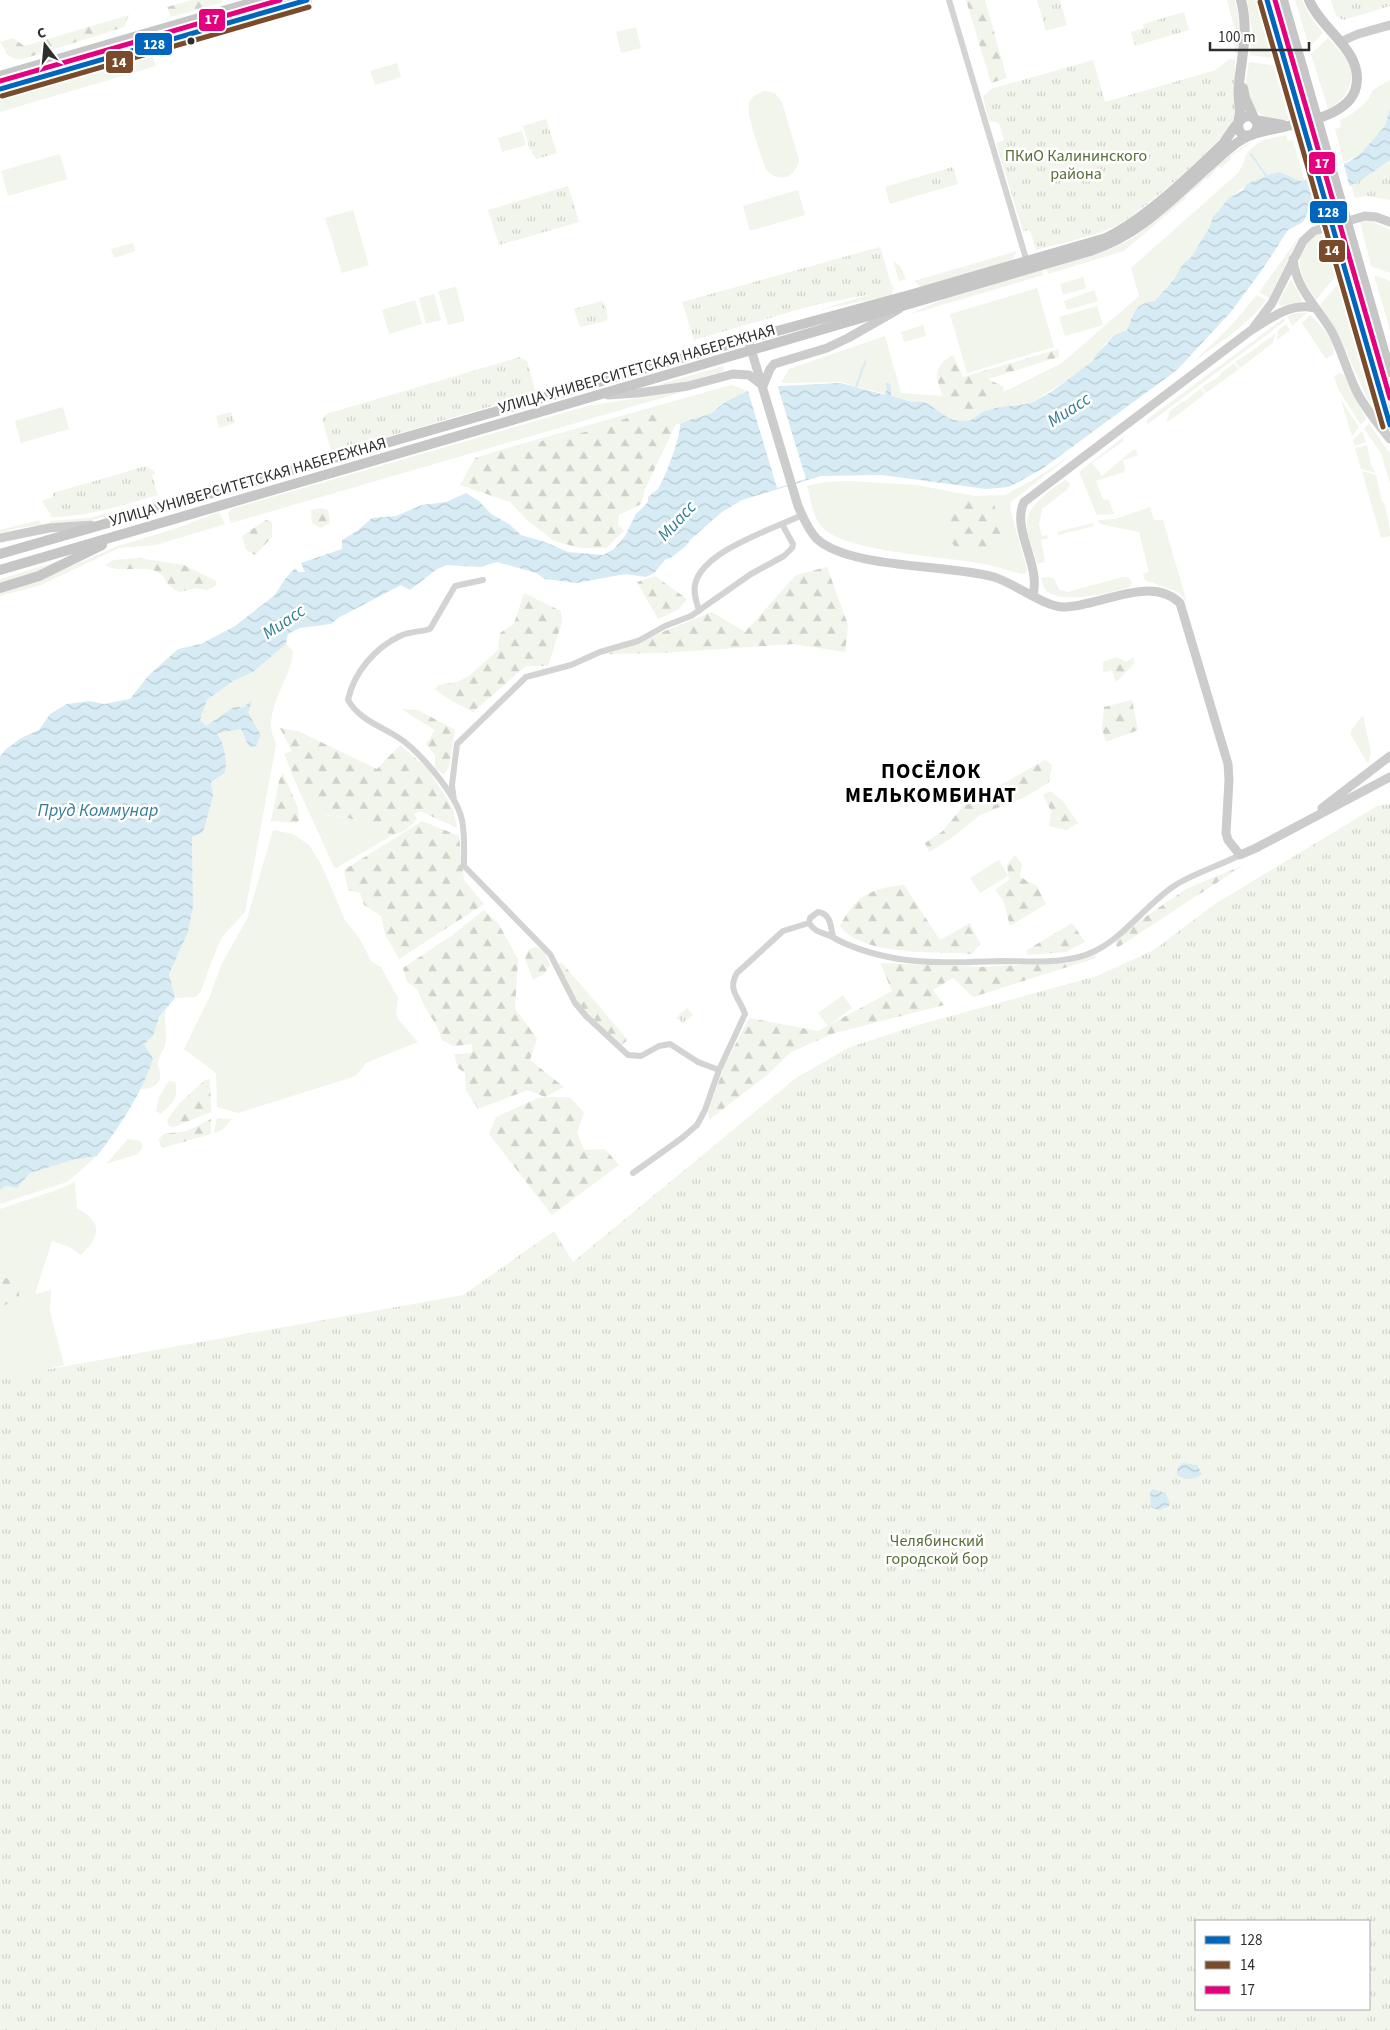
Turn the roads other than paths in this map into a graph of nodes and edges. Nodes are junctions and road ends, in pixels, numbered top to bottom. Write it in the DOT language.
graph roads {
  1 [pos="261,0"];
  2 [pos="307,0"];
  3 [pos="949,0"];
  4 [pos="1242,0"];
  5 [pos="1267,0"];
  6 [pos="1283,0"];
  7 [pos="1309,0"];
  8 [pos="1390,25"];
  9 [pos="1340,42"];
  10 [pos="0,76"];
  11 [pos="1241,77"];
  12 [pos="0,89"];
  13 [pos="1255,120"];
  14 [pos="1239,122"];
  15 [pos="1290,125"];
  16 [pos="1252,135"];
  17 [pos="1390,222"];
  18 [pos="1293,259"];
  19 [pos="1027,262"];
  20 [pos="906,305"];
  21 [pos="1314,308"];
  22 [pos="1250,331"];
  23 [pos="748,339"];
  24 [pos="752,352"];
  25 [pos="1389,368"];
  26 [pos="762,386"];
  27 [pos="600,395"];
  28 [pos="1390,425"];
  29 [pos="1390,439"];
  30 [pos="802,514"];
  31 [pos="113,523"];
  32 [pos="782,524"];
  33 [pos="121,535"];
  34 [pos="0,538"];
  35 [pos="0,554"];
  36 [pos="0,570"];
  37 [pos="483,580"];
  38 [pos="0,588"];
  39 [pos="1033,594"];
  40 [pos="699,611"];
  41 [pos="1390,756"];
  42 [pos="1390,777"];
  43 [pos="455,803"];
  44 [pos="1308,819"];
  45 [pos="1240,855"];
  46 [pos="809,923"];
  47 [pos="832,936"];
  48 [pos="719,1070"];
  49 [pos="632,1173"];
  1 -- 10 [label="main road"];
  2 -- 12 [label="main road"];
  3 -- 19 [label="street"];
  4 -- 11 [label="main road"];
  5 -- 28 [label="main road"];
  6 -- 25 [label="main road"];
  7 -- 9 [label="main road, УЛИЦА УНИВЕРСИТЕТСКАЯ НАБЕРЕЖНАЯ"];
  8 -- 9 [label="street"];
  9 -- 15 [label="main road, УЛИЦА УНИВЕРСИТЕТСКАЯ НАБЕРЕЖНАЯ"];
  11 -- 13 [label="main road"];
  11 -- 14 [label="main road"];
  13 -- 14 [label="main road"];
  13 -- 15 [label="main road"];
  13 -- 16 [label="main road"];
  14 -- 16 [label="main road"];
  14 -- 19 [label="main road, УЛИЦА УНИВЕРСИТЕТСКАЯ НАБЕРЕЖНАЯ"];
  15 -- 16 [label="main road, УЛИЦА УНИВЕРСИТЕТСКАЯ НАБЕРЕЖНАЯ"];
  16 -- 20 [label="main road, УЛИЦА УНИВЕРСИТЕТСКАЯ НАБЕРЕЖНАЯ"];
  17 -- 18 [label="street"];
  18 -- 21 [label="street"];
  18 -- 22 [label="street"];
  19 -- 23 [label="main road, УЛИЦА УНИВЕРСИТЕТСКАЯ НАБЕРЕЖНАЯ"];
  20 -- 24 [label="main road, УЛИЦА УНИВЕРСИТЕТСКАЯ НАБЕРЕЖНАЯ"];
  20 -- 26 [label="street"];
  21 -- 22 [label="street"];
  21 -- 29 [label="street"];
  22 -- 39 [label="street"];
  23 -- 24 [label="street"];
  23 -- 31 [label="main road, УЛИЦА УНИВЕРСИТЕТСКАЯ НАБЕРЕЖНАЯ"];
  24 -- 26 [label="street"];
  24 -- 27 [label="main road, УЛИЦА УНИВЕРСИТЕТСКАЯ НАБЕРЕЖНАЯ"];
  26 -- 27 [label="street"];
  26 -- 30 [label="street"];
  27 -- 33 [label="main road, УЛИЦА УНИВЕРСИТЕТСКАЯ НАБЕРЕЖНАЯ"];
  30 -- 32 [label="street"];
  30 -- 39 [label="street"];
  31 -- 34 [label="street"];
  31 -- 35 [label="main road, УЛИЦА УНИВЕРСИТЕТСКАЯ НАБЕРЕЖНАЯ"];
  32 -- 40 [label="street"];
  32 -- 40 [label="street"];
  33 -- 36 [label="main road, УЛИЦА УНИВЕРСИТЕТСКАЯ НАБЕРЕЖНАЯ"];
  33 -- 38 [label="main road"];
  37 -- 43 [label="street"];
  39 -- 45 [label="street"];
  40 -- 43 [label="street"];
  41 -- 44 [label="street"];
  42 -- 44 [label="street"];
  43 -- 48 [label="street"];
  44 -- 45 [label="street"];
  45 -- 47 [label="street"];
  46 -- 47 [label="street"];
  46 -- 47 [label="street"];
  46 -- 48 [label="street"];
  48 -- 49 [label="street"];
}
